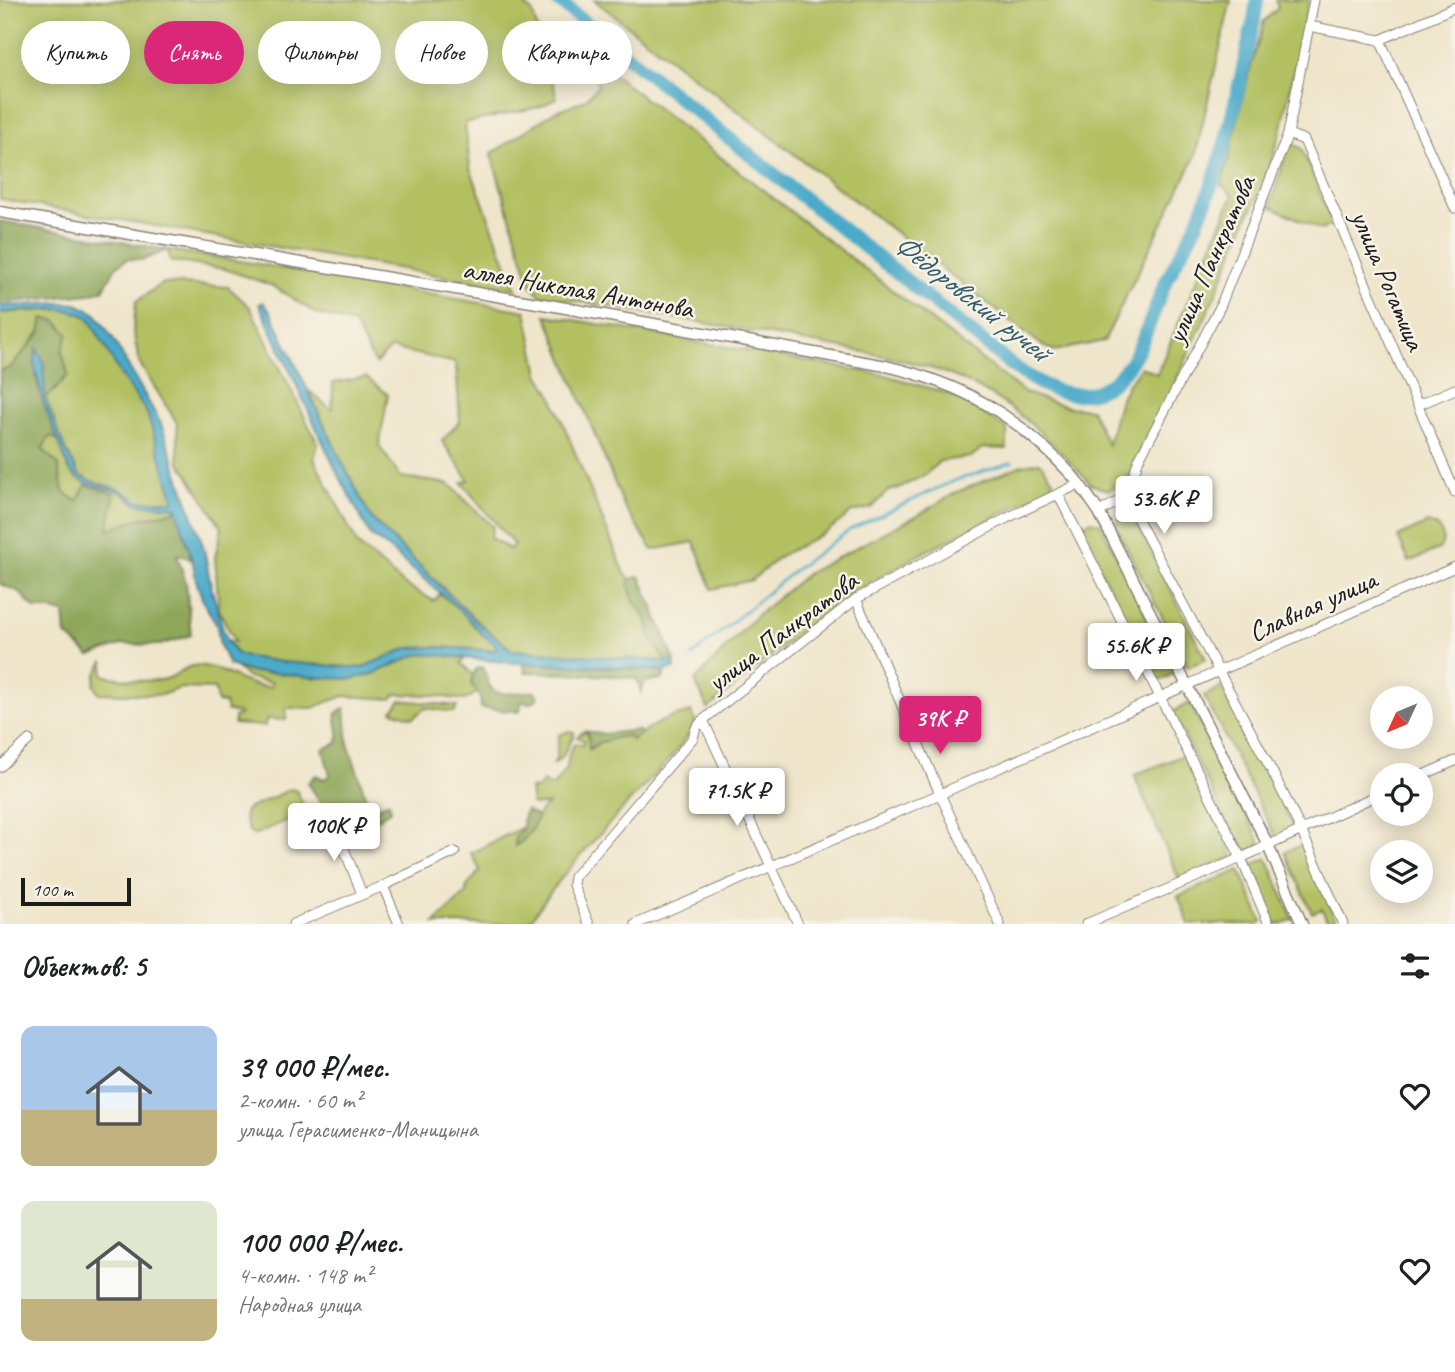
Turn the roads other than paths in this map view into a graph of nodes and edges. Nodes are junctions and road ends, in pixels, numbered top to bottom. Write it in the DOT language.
graph roads {
  1 [pos="1314,0"];
  2 [pos="1455,7"];
  3 [pos="1308,26"];
  4 [pos="1380,40"];
  5 [pos="1289,134"];
  6 [pos="1453,197"];
  7 [pos="1455,208"];
  8 [pos="0,212"];
  9 [pos="1455,389"];
  10 [pos="1418,405"];
  11 [pos="1079,484"];
  12 [pos="1455,492"];
  13 [pos="1058,494"];
  14 [pos="1126,496"];
  15 [pos="1099,512"];
  16 [pos="1455,568"];
  17 [pos="856,599"];
  18 [pos="1219,671"];
  19 [pos="1188,685"];
  20 [pos="1160,697"];
  21 [pos="704,720"];
  22 [pos="29,740"];
  23 [pos="1455,761"];
  24 [pos="0,767"];
  25 [pos="1433,771"];
  26 [pos="940,794"];
  27 [pos="1370,798"];
  28 [pos="309,827"];
  29 [pos="1301,830"];
  30 [pos="1269,846"];
  31 [pos="454,852"];
  32 [pos="1241,859"];
  33 [pos="772,866"];
  34 [pos="383,886"];
  35 [pos="362,894"];
  36 [pos="293,924"];
  37 [pos="399,924"];
  38 [pos="589,924"];
  39 [pos="636,924"];
  40 [pos="798,924"];
  41 [pos="1000,924"];
  42 [pos="1086,924"];
  43 [pos="1269,924"];
  44 [pos="1302,924"];
  45 [pos="1343,924"];
  1 -- 3 [label="street, улица Панкратова"];
  2 -- 4 [label="street"];
  3 -- 4 [label="street"];
  3 -- 5 [label="street, улица Панкратова"];
  4 -- 6 [label="street"];
  5 -- 10 [label="street, улица Рогатица"];
  5 -- 14 [label="street, улица Панкратова"];
  6 -- 7 [label="street"];
  8 -- 11 [label="main road, аллея Николая Антонова"];
  9 -- 10 [label="street"];
  10 -- 12 [label="street, улица Рогатица"];
  11 -- 13 [label="street, улица Панкратова"];
  11 -- 15 [label="main road, аллея Николая Антонова"];
  13 -- 17 [label="street, улица Панкратова"];
  13 -- 20 [label="street"];
  14 -- 15 [label="street"];
  14 -- 18 [label="street"];
  15 -- 19 [label="main road, аллея Николая Антонова"];
  16 -- 18 [label="street, Славная улица"];
  17 -- 21 [label="street, улица Панкратова"];
  17 -- 26 [label="street"];
  18 -- 19 [label="street, Славная улица"];
  18 -- 29 [label="street"];
  19 -- 20 [label="street, Славная улица"];
  19 -- 30 [label="main road, аллея Николая Антонова"];
  20 -- 26 [label="street, Славная улица"];
  20 -- 32 [label="street"];
  21 -- 33 [label="street"];
  21 -- 38 [label="street, улица Панкратова"];
  22 -- 24 [label="street"];
  23 -- 25 [label="street"];
  26 -- 33 [label="street, Славная улица"];
  26 -- 41 [label="street"];
  27 -- 29 [label="street"];
  28 -- 35 [label="street"];
  29 -- 30 [label="street"];
  29 -- 45 [label="street"];
  30 -- 32 [label="street"];
  30 -- 44 [label="main road, аллея Николая Антонова"];
  31 -- 34 [label="street"];
  32 -- 42 [label="street"];
  32 -- 43 [label="street"];
  33 -- 39 [label="street, Славная улица"];
  33 -- 40 [label="street"];
  34 -- 35 [label="street"];
  34 -- 37 [label="street"];
  35 -- 36 [label="street"];
}
